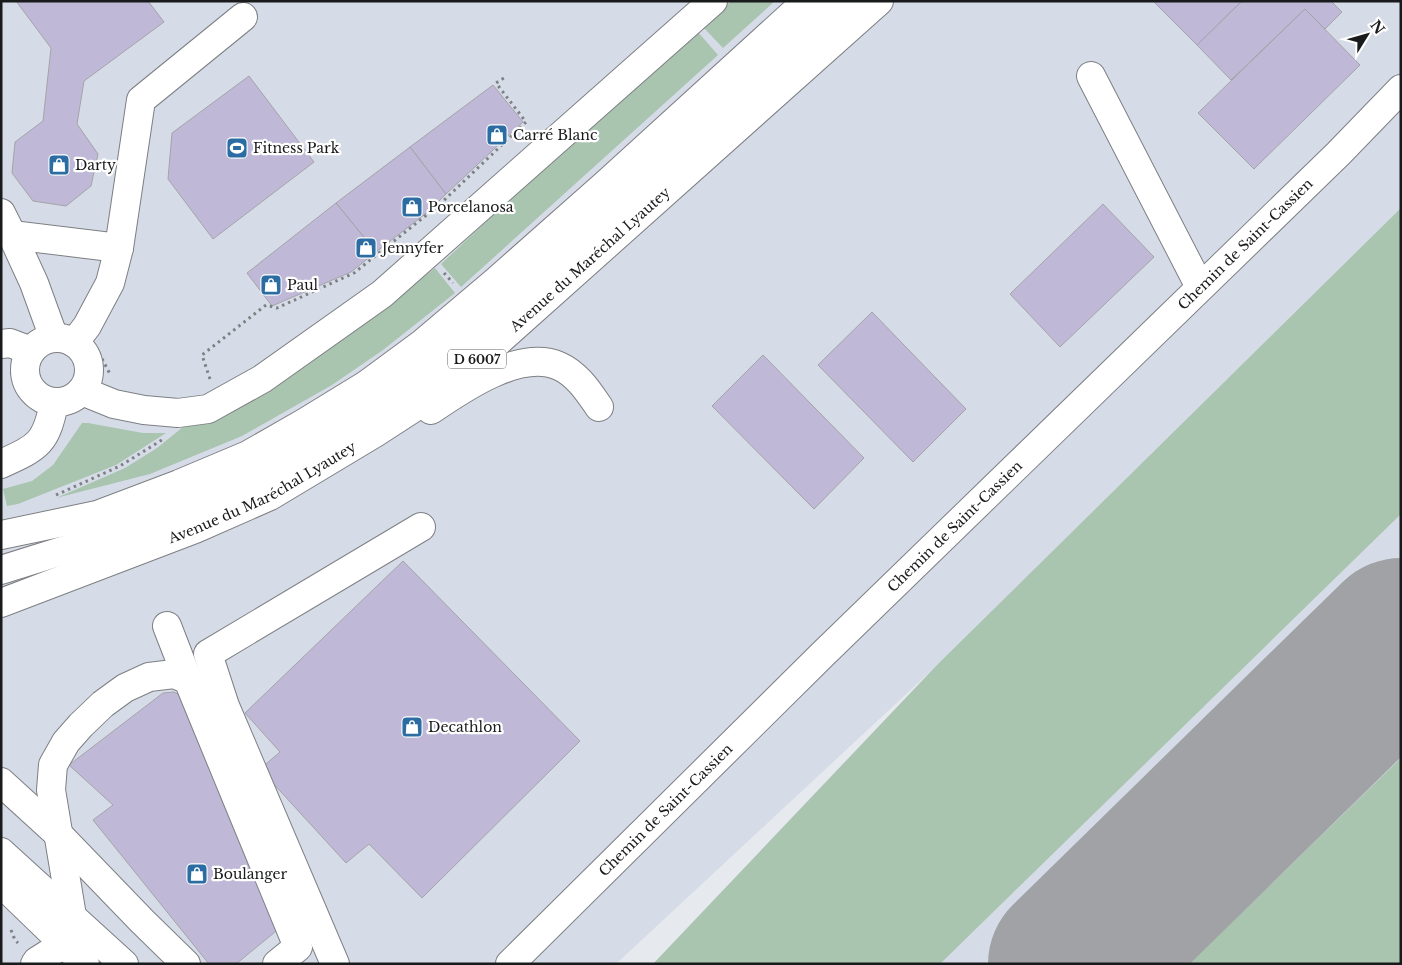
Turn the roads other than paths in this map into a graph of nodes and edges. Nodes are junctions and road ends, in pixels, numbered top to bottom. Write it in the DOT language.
graph roads {
  1 [pos="713,1"];
  2 [pos="807,1"];
  3 [pos="843,1"];
  4 [pos="879,1"];
  5 [pos="243,17"];
  6 [pos="1091,76"];
  7 [pos="1401,89"];
  8 [pos="6,224"];
  9 [pos="119,248"];
  10 [pos="1200,286"];
  11 [pos="61,340"];
  12 [pos="1,344"];
  13 [pos="82,391"];
  14 [pos="54,403"];
  15 [pos="599,407"];
  16 [pos="1,464"];
  17 [pos="270,496"];
  18 [pos="421,527"];
  19 [pos="1,535"];
  20 [pos="1,570"];
  21 [pos="1,603"];
  22 [pos="167,626"];
  23 [pos="188,680"];
  24 [pos="1,782"];
  25 [pos="59,835"];
  26 [pos="1,852"];
  27 [pos="1,883"];
  28 [pos="72,916"];
  29 [pos="64,944"];
  30 [pos="282,962"];
  31 [pos="35,964"];
  32 [pos="85,964"];
  33 [pos="124,964"];
  34 [pos="186,964"];
  35 [pos="335,964"];
  36 [pos="510,964"];
  1 -- 13 [label="main road"];
  2 -- 19 [label="main road"];
  3 -- 20 [label="main road"];
  4 -- 17 [label="main road, Avenue du Maréchal Lyautey / D 6007"];
  5 -- 9 [label="main road"];
  6 -- 10 [label="main road"];
  7 -- 10 [label="main road, Chemin de Saint-Cassien"];
  8 -- 9 [label="main road"];
  8 -- 11 [label="main road"];
  9 -- 11 [label="main road"];
  10 -- 36 [label="main road, Chemin de Saint-Cassien"];
  11 -- 12 [label="main road"];
  11 -- 13 [label="main road"];
  11 -- 14 [label="main road"];
  13 -- 14 [label="main road"];
  14 -- 16 [label="main road"];
  15 -- 17 [label="main road"];
  17 -- 21 [label="main road, Avenue du Maréchal Lyautey / D 6007"];
  18 -- 35 [label="main road"];
  22 -- 23 [label="main road"];
  23 -- 25 [label="main road"];
  23 -- 30 [label="main road"];
  24 -- 25 [label="main road"];
  25 -- 28 [label="main road"];
  25 -- 34 [label="main road"];
  26 -- 28 [label="main road"];
  27 -- 29 [label="main road"];
  28 -- 33 [label="main road"];
  29 -- 31 [label="main road"];
  29 -- 32 [label="main road"];
}
